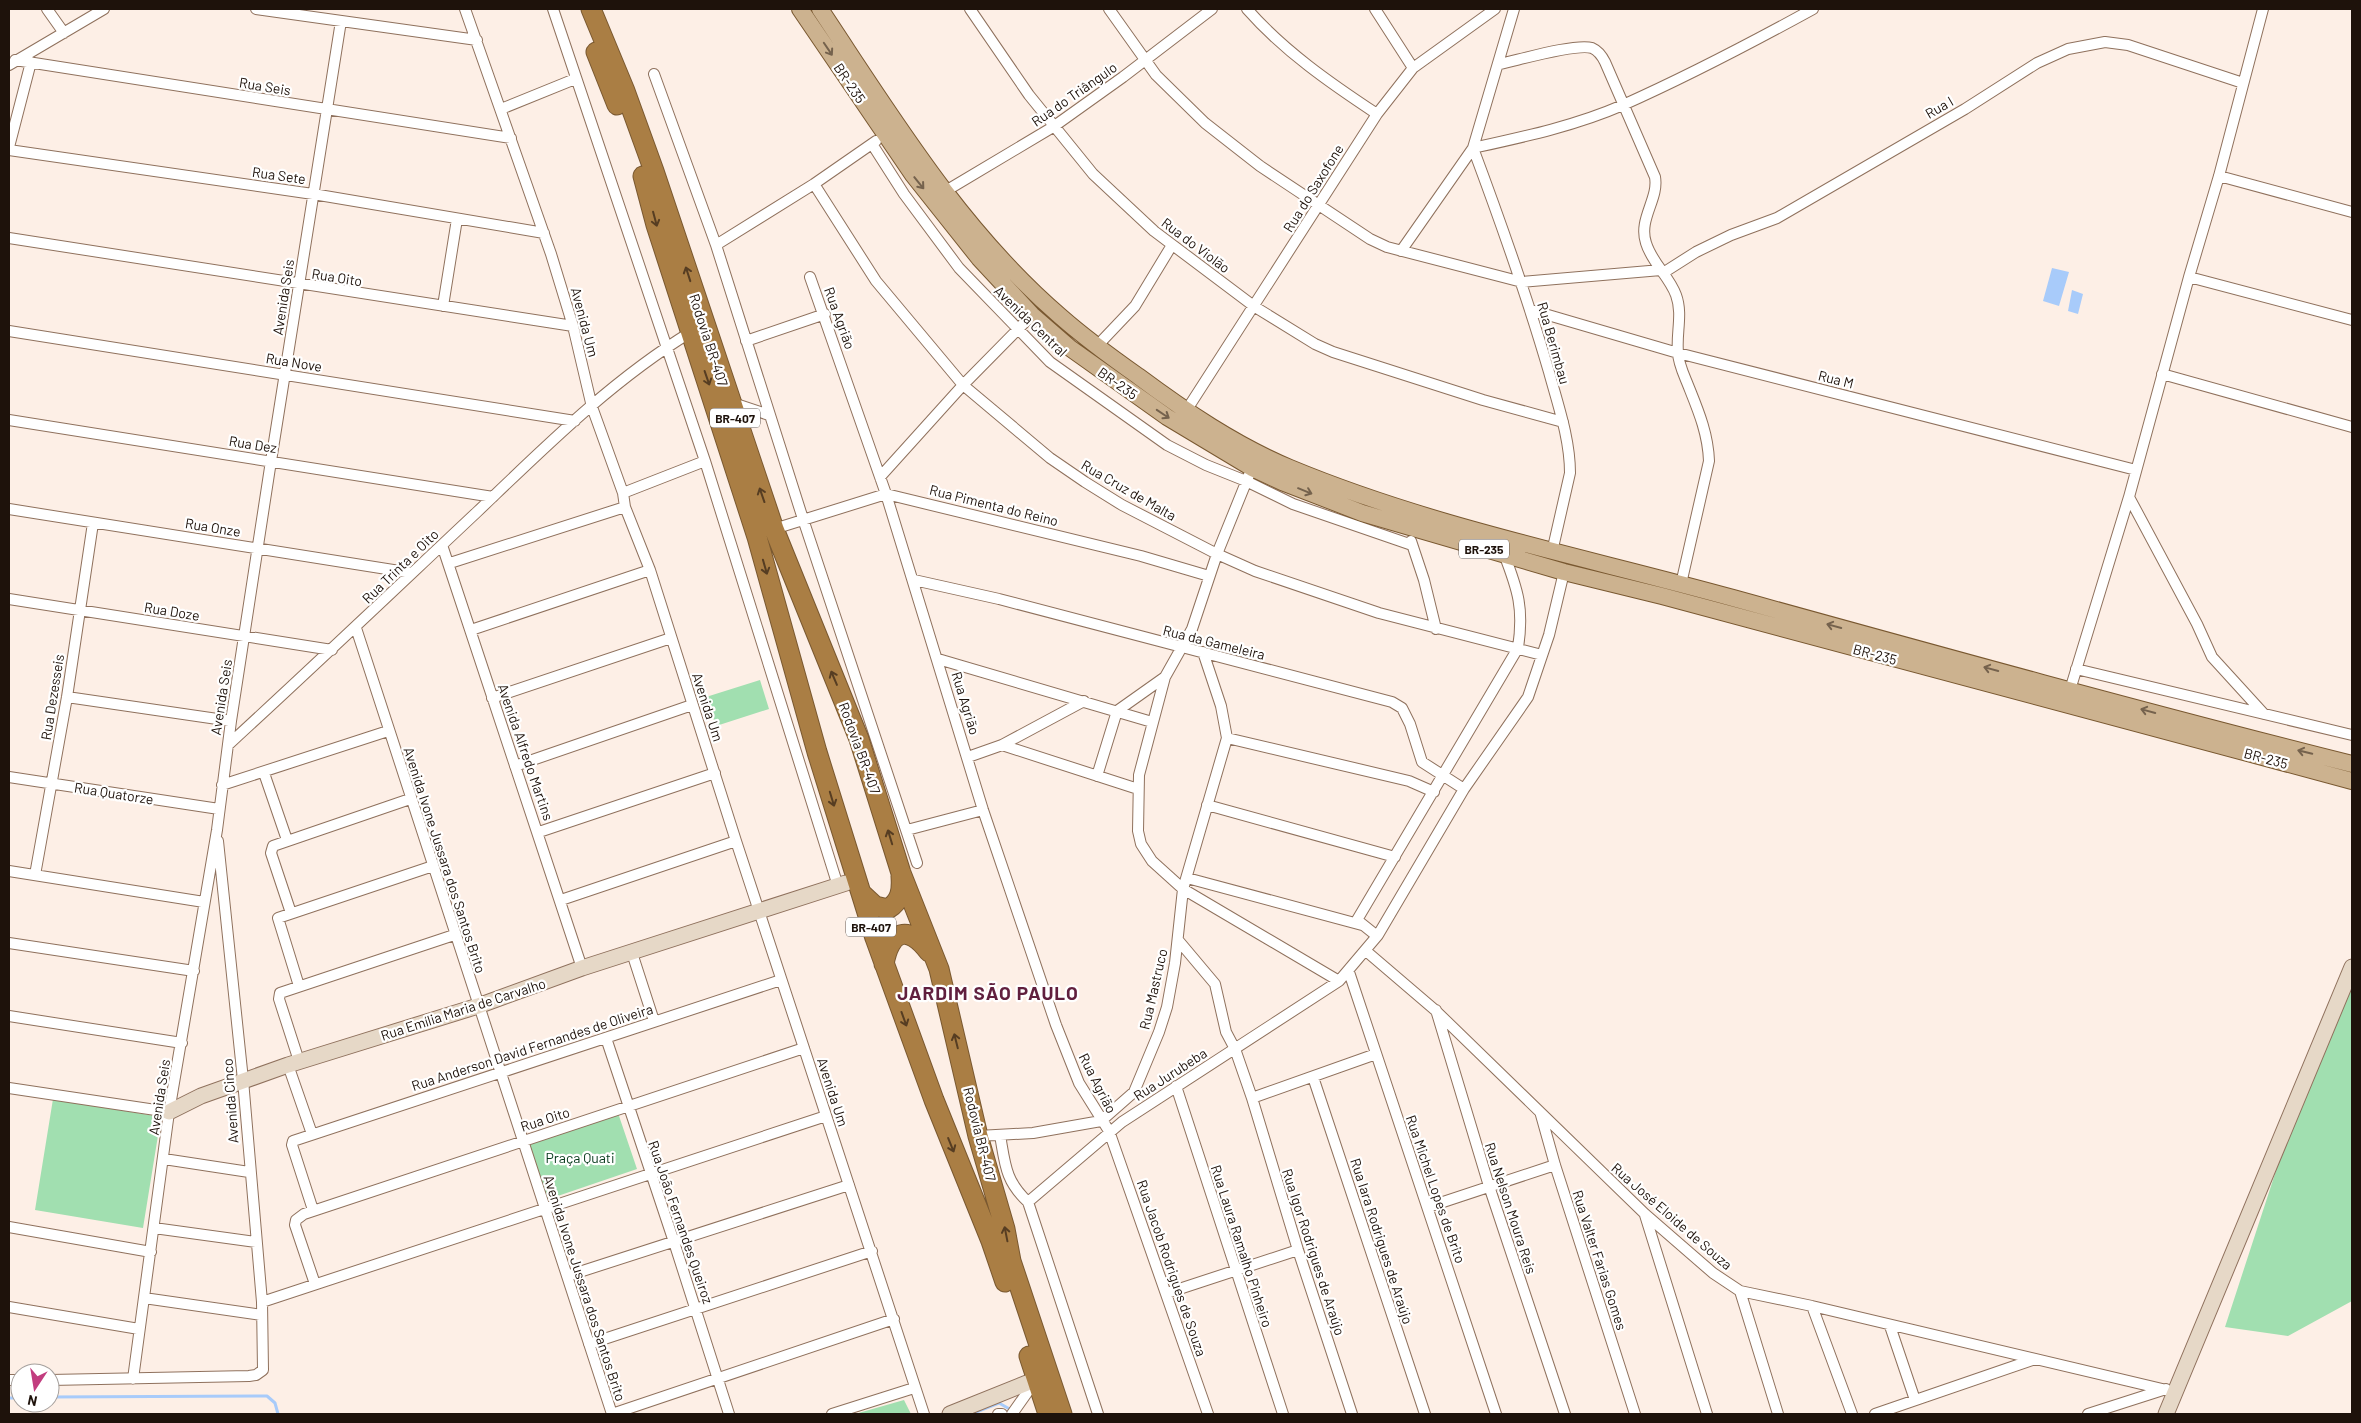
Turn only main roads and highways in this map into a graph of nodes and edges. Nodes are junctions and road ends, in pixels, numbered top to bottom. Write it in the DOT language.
graph roads {
  1 [pos="579,9"];
  2 [pos="591,9"];
  3 [pos="800,9"];
  4 [pos="820,9"];
  5 [pos="1285,475"];
  6 [pos="2352,764"];
  7 [pos="2352,781"];
  8 [pos="909,868"];
  9 [pos="849,887"];
  10 [pos="884,964"];
  11 [pos="939,969"];
  12 [pos="1048,1414"];
  13 [pos="1062,1414"];
  1 -- 9 [label="highway, Rodovia BR-407 / BR-407, one-way"];
  8 -- 2 [label="highway, Rodovia BR-407 / BR-407, one-way"];
  3 -- 5 [label="main road, BR-235 / BR-235, one-way"];
  4 -- 5 [label="main road, BR-235 / BR-235"];
  6 -- 5 [label="main road, BR-235 / BR-235, one-way"];
  5 -- 7 [label="main road, BR-235 / BR-235, one-way"];
  8 -- 9 [label="highway"];
  8 -- 11 [label="highway, Rodovia BR-407 / BR-407"];
  9 -- 10 [label="highway, Rodovia BR-407 / BR-407"];
  10 -- 11 [label="highway"];
  10 -- 12 [label="highway, Rodovia BR-407 / BR-407, one-way"];
  13 -- 11 [label="highway, Rodovia BR-407 / BR-407, one-way"];
}
